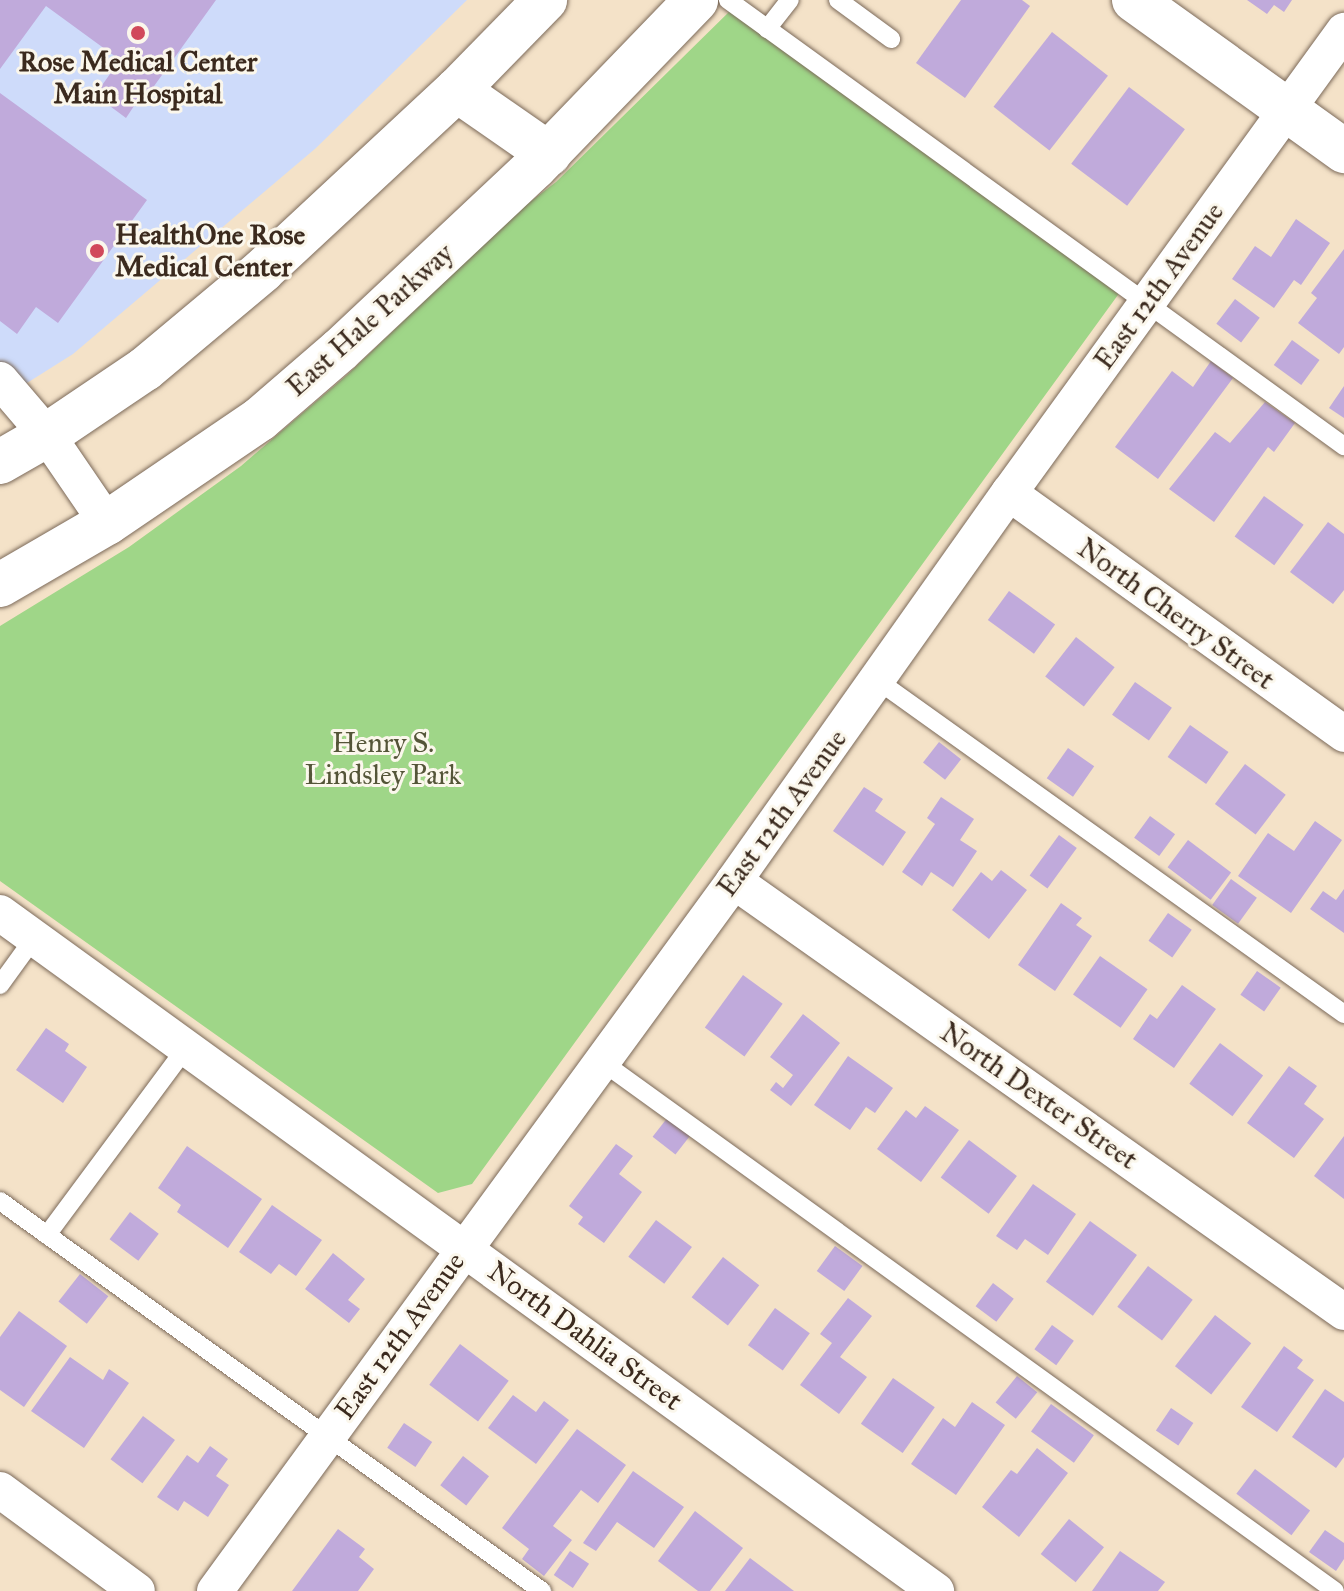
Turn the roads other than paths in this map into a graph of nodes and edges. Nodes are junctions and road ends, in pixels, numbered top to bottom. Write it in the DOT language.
graph roads {
  1 [pos="545,0"];
  2 [pos="696,0"];
  3 [pos="728,0"];
  4 [pos="790,0"];
  5 [pos="838,0"];
  6 [pos="1134,0"];
  7 [pos="767,29"];
  8 [pos="1344,31"];
  9 [pos="891,39"];
  10 [pos="457,90"];
  11 [pos="1287,109"];
  12 [pos="1344,151"];
  13 [pos="549,154"];
  14 [pos="1146,304"];
  15 [pos="0,380"];
  16 [pos="47,435"];
  17 [pos="1344,446"];
  18 [pos="0,462"];
  19 [pos="1009,493"];
  20 [pos="107,523"];
  21 [pos="0,585"];
  22 [pos="877,680"];
  23 [pos="1344,734"];
  24 [pos="734,881"];
  25 [pos="0,913"];
  26 [pos="34,938"];
  27 [pos="0,985"];
  28 [pos="1344,1014"];
  29 [pos="186,1048"];
  30 [pos="601,1061"];
  31 [pos="0,1201"];
  32 [pos="47,1235"];
  33 [pos="464,1249"];
  34 [pos="1344,1312"];
  35 [pos="328,1436"];
  36 [pos="0,1490"];
  37 [pos="137,1591"];
  38 [pos="215,1591"];
  39 [pos="542,1591"];
  40 [pos="936,1591"];
  41 [pos="1335,1591"];
  1 -- 10 [label="street"];
  2 -- 13 [label="street, East Hale Parkway"];
  3 -- 7 [label="lane"];
  4 -- 7 [label="lane"];
  5 -- 9 [label="lane"];
  6 -- 11 [label="street"];
  7 -- 14 [label="lane"];
  8 -- 11 [label="street, East 12th Avenue"];
  10 -- 13 [label="street"];
  10 -- 16 [label="street"];
  11 -- 12 [label="street"];
  11 -- 14 [label="street, East 12th Avenue"];
  13 -- 20 [label="street, East Hale Parkway"];
  14 -- 17 [label="lane"];
  14 -- 19 [label="street, East 12th Avenue"];
  15 -- 16 [label="street"];
  16 -- 18 [label="street"];
  16 -- 20 [label="street"];
  19 -- 22 [label="street, East 12th Avenue"];
  19 -- 23 [label="street, North Cherry Street"];
  20 -- 21 [label="street, East Hale Parkway"];
  22 -- 24 [label="street, East 12th Avenue"];
  22 -- 28 [label="lane"];
  24 -- 30 [label="street, East 12th Avenue"];
  24 -- 34 [label="street, North Dexter Street"];
  25 -- 26 [label="street, North Dahlia Street"];
  26 -- 27 [label="lane"];
  26 -- 29 [label="street, North Dahlia Street"];
  29 -- 32 [label="lane"];
  29 -- 33 [label="street, North Dahlia Street"];
  30 -- 33 [label="street, East 12th Avenue"];
  30 -- 41 [label="lane"];
  31 -- 32 [label="lane"];
  32 -- 35 [label="lane"];
  33 -- 35 [label="street, East 12th Avenue"];
  33 -- 40 [label="street, North Dahlia Street"];
  35 -- 38 [label="street, East 12th Avenue"];
  35 -- 39 [label="lane"];
  36 -- 37 [label="street"];
}
